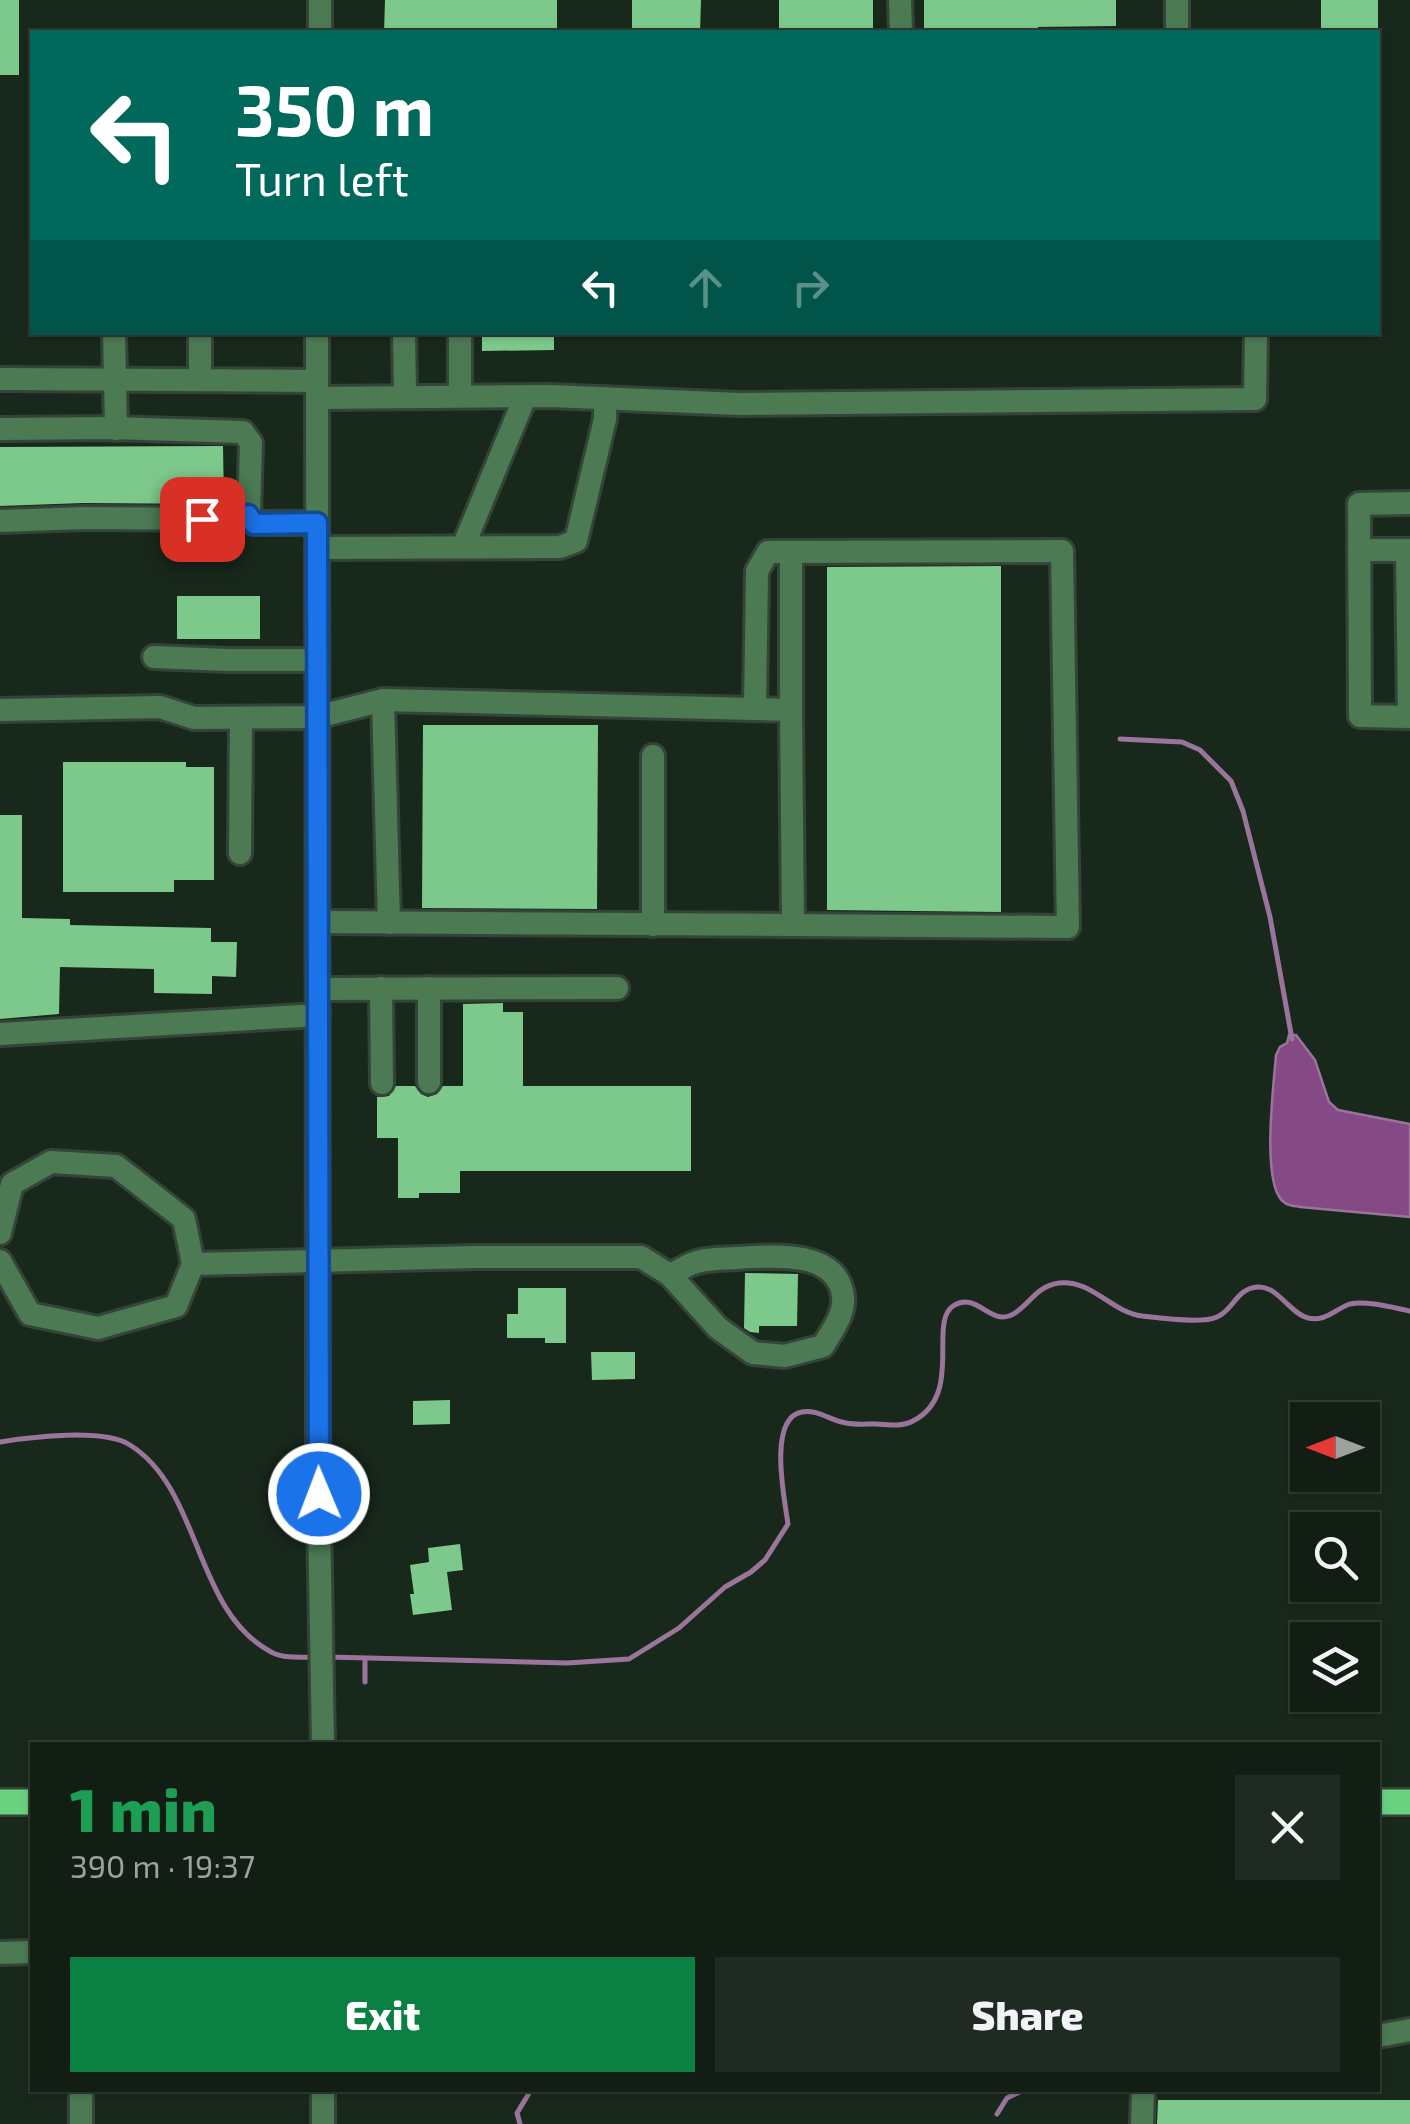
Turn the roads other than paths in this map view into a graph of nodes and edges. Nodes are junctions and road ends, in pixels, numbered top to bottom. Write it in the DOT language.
graph roads {
  1 [pos="320,0"];
  2 [pos="900,0"];
  3 [pos="1177,0"];
  4 [pos="320,30"];
  5 [pos="900,30"];
  6 [pos="1177,30"];
  7 [pos="114,335"];
  8 [pos="200,335"];
  9 [pos="317,335"];
  10 [pos="404,335"];
  11 [pos="460,335"];
  12 [pos="1256,335"];
  13 [pos="0,379"];
  14 [pos="114,380"];
  15 [pos="200,380"];
  16 [pos="317,390"];
  17 [pos="405,396"];
  18 [pos="460,396"];
  19 [pos="524,397"];
  20 [pos="606,398"];
  21 [pos="0,429"];
  22 [pos="116,429"];
  23 [pos="1410,503"];
  24 [pos="248,515"];
  25 [pos="0,521"];
  26 [pos="317,523"];
  27 [pos="462,547"];
  28 [pos="317,548"];
  29 [pos="1359,550"];
  30 [pos="1409,550"];
  31 [pos="792,552"];
  32 [pos="154,657"];
  33 [pos="317,660"];
  34 [pos="384,700"];
  35 [pos="754,709"];
  36 [pos="0,710"];
  37 [pos="791,710"];
  38 [pos="240,718"];
  39 [pos="317,718"];
  40 [pos="652,756"];
  41 [pos="240,852"];
  42 [pos="318,922"];
  43 [pos="389,922"];
  44 [pos="653,924"];
  45 [pos="793,925"];
  46 [pos="318,988"];
  47 [pos="381,988"];
  48 [pos="429,988"];
  49 [pos="617,988"];
  50 [pos="318,1015"];
  51 [pos="0,1034"];
  52 [pos="382,1082"];
  53 [pos="429,1082"];
  54 [pos="0,1233"];
  55 [pos="318,1260"];
  56 [pos="0,1262"];
  57 [pos="193,1264"];
  58 [pos="670,1275"];
  59 [pos="323,1742"];
  60 [pos="0,1802"];
  61 [pos="30,1802"];
  62 [pos="1380,1802"];
  63 [pos="1410,1802"];
  64 [pos="30,1952"];
  65 [pos="0,1953"];
  66 [pos="1410,2030"];
  67 [pos="1380,2036"];
  68 [pos="81,2092"];
  69 [pos="323,2092"];
  70 [pos="1143,2092"];
  71 [pos="81,2124"];
  72 [pos="323,2124"];
  73 [pos="1142,2124"];
  1 -- 4 [label="street"];
  2 -- 5 [label="street"];
  3 -- 6 [label="street"];
  7 -- 14 [label="street"];
  8 -- 15 [label="street"];
  9 -- 16 [label="street"];
  10 -- 17 [label="street"];
  11 -- 18 [label="street"];
  12 -- 20 [label="street"];
  13 -- 14 [label="street"];
  14 -- 15 [label="street"];
  14 -- 22 [label="street"];
  15 -- 16 [label="street"];
  16 -- 17 [label="street"];
  16 -- 26 [label="street"];
  17 -- 18 [label="street"];
  18 -- 19 [label="street"];
  19 -- 20 [label="street"];
  19 -- 27 [label="street"];
  20 -- 27 [label="street"];
  21 -- 22 [label="street"];
  22 -- 24 [label="street"];
  23 -- 29 [label="street"];
  24 -- 25 [label="street"];
  24 -- 26 [label="street"];
  26 -- 28 [label="street"];
  27 -- 28 [label="street"];
  28 -- 33 [label="street"];
  29 -- 30 [label="street"];
  29 -- 30 [label="street"];
  31 -- 35 [label="street"];
  31 -- 37 [label="street"];
  31 -- 45 [label="street"];
  32 -- 33 [label="street"];
  33 -- 39 [label="street"];
  34 -- 35 [label="street"];
  34 -- 39 [label="street"];
  34 -- 43 [label="street"];
  35 -- 37 [label="street"];
  36 -- 38 [label="street"];
  37 -- 45 [label="street"];
  38 -- 39 [label="street"];
  38 -- 41 [label="street"];
  39 -- 42 [label="street"];
  40 -- 44 [label="street"];
  42 -- 43 [label="street"];
  42 -- 46 [label="street"];
  43 -- 44 [label="street"];
  44 -- 45 [label="street"];
  46 -- 47 [label="street"];
  46 -- 50 [label="street"];
  47 -- 48 [label="street"];
  47 -- 52 [label="street"];
  48 -- 49 [label="street"];
  48 -- 53 [label="street"];
  50 -- 51 [label="street"];
  50 -- 55 [label="street"];
  54 -- 57 [label="street"];
  55 -- 57 [label="street"];
  55 -- 58 [label="street"];
  55 -- 59 [label="street"];
  56 -- 57 [label="street"];
  58 -- 58 [label="street"];
  60 -- 61 [label="main road"];
  62 -- 63 [label="main road"];
  64 -- 65 [label="street"];
  66 -- 67 [label="street"];
  68 -- 71 [label="street"];
  69 -- 72 [label="street"];
  70 -- 73 [label="street"];
}
